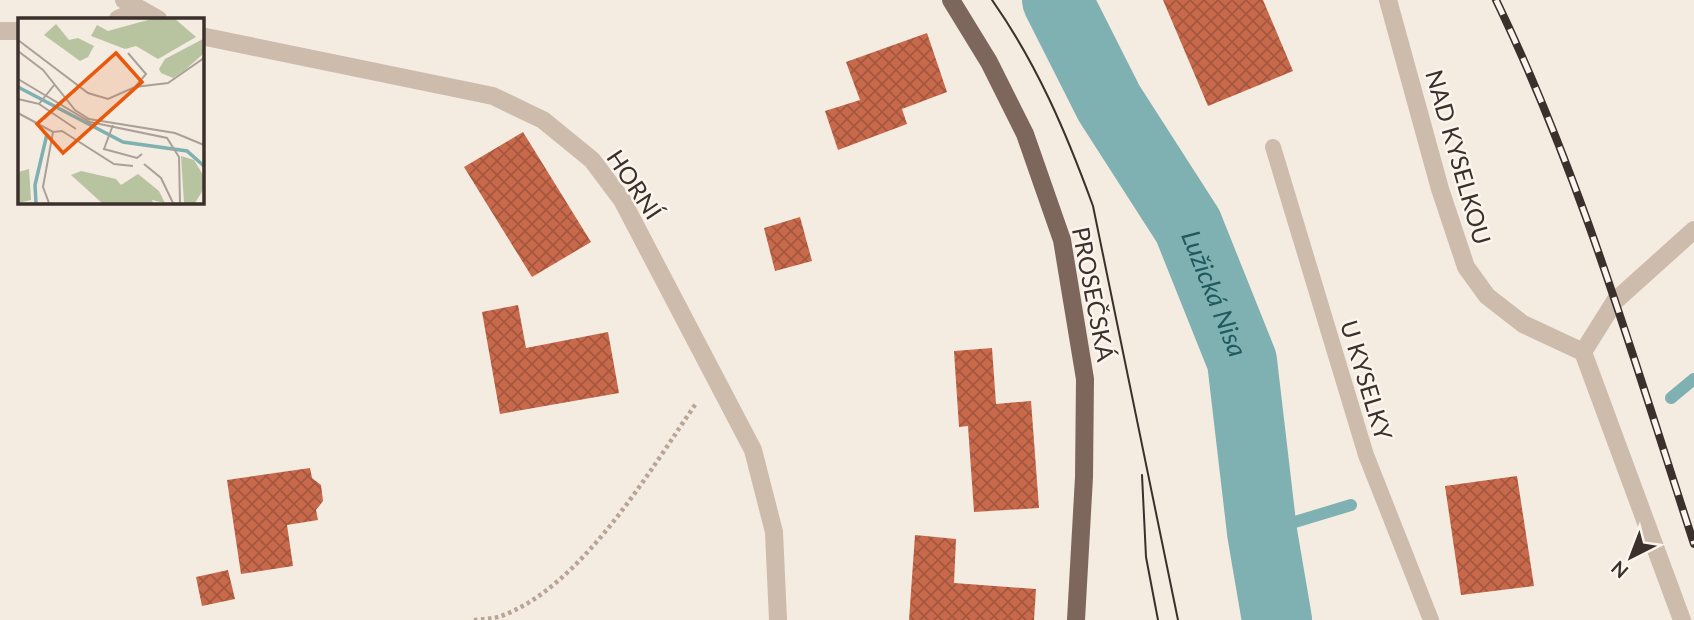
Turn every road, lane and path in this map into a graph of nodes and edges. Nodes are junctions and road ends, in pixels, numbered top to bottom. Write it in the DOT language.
graph roads {
  1 [pos="951,0"];
  2 [pos="1388,0"];
  3 [pos="131,5"];
  4 [pos="119,18"];
  5 [pos="157,18"];
  6 [pos="0,31"];
  7 [pos="18,31"];
  8 [pos="203,36"];
  9 [pos="1273,148"];
  10 [pos="1694,230"];
  11 [pos="1583,352"];
  12 [pos="715,380"];
  13 [pos="474,620"];
  14 [pos="778,620"];
  15 [pos="1076,620"];
  16 [pos="1431,620"];
  17 [pos="1682,620"];
  1 -- 15 [label="main road, PROSEČSKÁ"];
  2 -- 11 [label="street, NAD KYSELKOU"];
  3 -- 4 [label="street"];
  3 -- 5 [label="street"];
  6 -- 7 [label="street"];
  8 -- 12 [label="street, HORNÍ"];
  9 -- 16 [label="lane, U KYSELKY"];
  10 -- 11 [label="street"];
  11 -- 17 [label="street"];
  12 -- 13 [label="path"];
  12 -- 14 [label="street, HORNÍ"];
}
